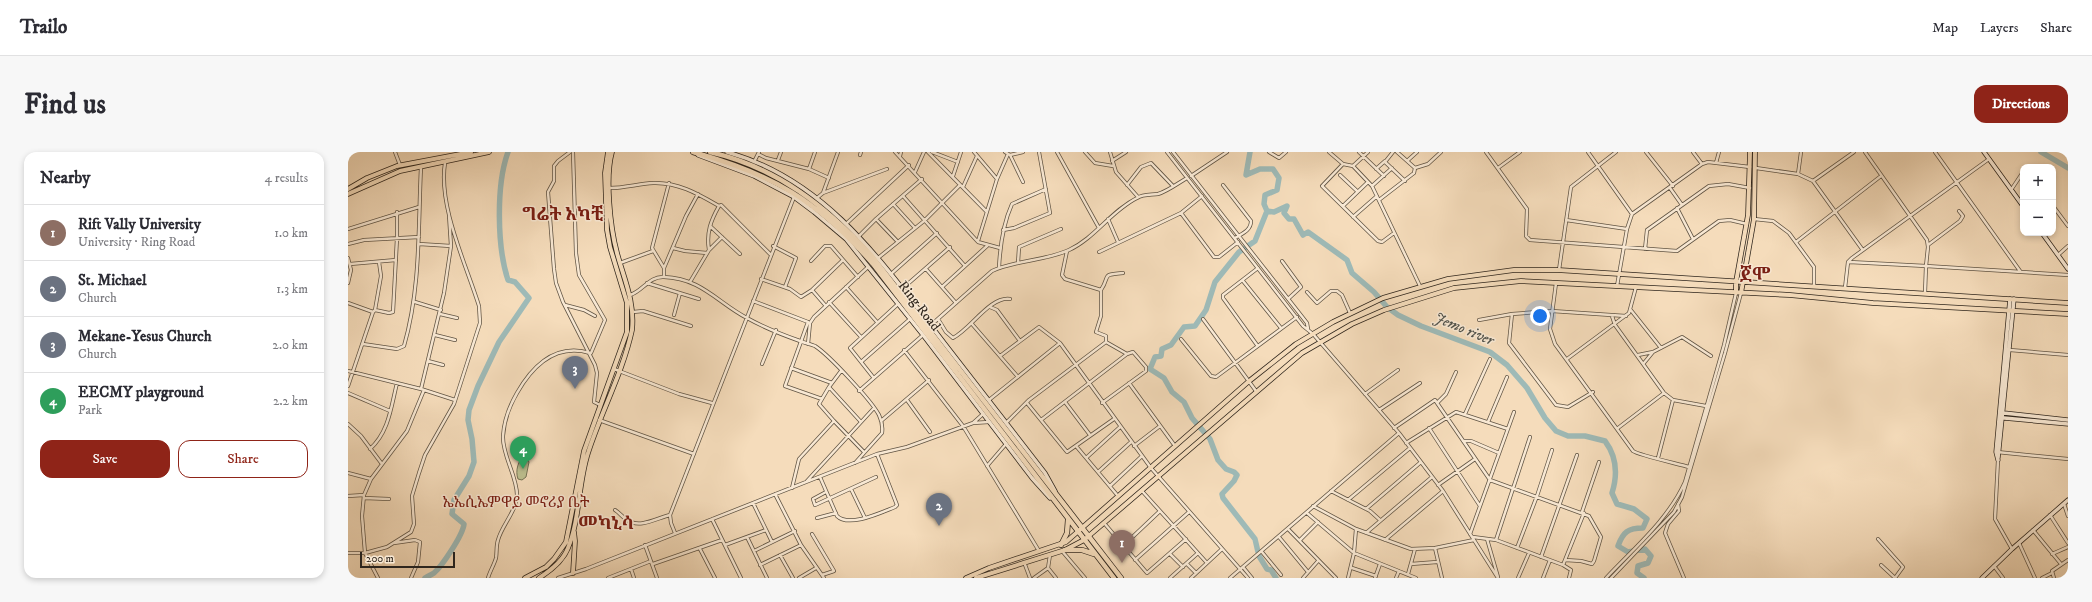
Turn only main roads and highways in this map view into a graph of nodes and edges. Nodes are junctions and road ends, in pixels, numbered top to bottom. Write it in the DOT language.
graph roads {
  1 [pos="471,152"];
  2 [pos="489,152"];
  3 [pos="608,152"];
  4 [pos="612,152"];
  5 [pos="694,152"];
  6 [pos="710,152"];
  7 [pos="1750,152"];
  8 [pos="1755,152"];
  9 [pos="399,165"];
  10 [pos="400,171"];
  11 [pos="348,189"];
  12 [pos="348,194"];
  13 [pos="1738,271"];
  14 [pos="1745,275"];
  15 [pos="1452,278"];
  16 [pos="1723,282"];
  17 [pos="1736,282"];
  18 [pos="1744,283"];
  19 [pos="1755,283"];
  20 [pos="1454,288"];
  21 [pos="1738,293"];
  22 [pos="2068,303"];
  23 [pos="2068,314"];
  24 [pos="616,370"];
  25 [pos="1068,518"];
  26 [pos="1083,528"];
  27 [pos="573,530"];
  28 [pos="1078,533"];
  29 [pos="1089,535"];
  30 [pos="1084,540"];
  31 [pos="1062,548"];
  32 [pos="1097,556"];
  33 [pos="574,573"];
  34 [pos="1120,576"];
  35 [pos="525,578"];
  36 [pos="539,578"];
  37 [pos="966,578"];
  38 [pos="976,578"];
  39 [pos="1114,578"];
  1 -- 9 [label="main road"];
  2 -- 10 [label="main road"];
  3 -- 24 [label="main road"];
  4 -- 24 [label="main road"];
  5 -- 25 [label="highway, Ring Road"];
  6 -- 26 [label="highway, Ring Road"];
  7 -- 13 [label="main road"];
  8 -- 14 [label="main road"];
  9 -- 10 [label="main road"];
  9 -- 11 [label="main road"];
  10 -- 12 [label="main road"];
  13 -- 16 [label="main road"];
  13 -- 17 [label="main road"];
  14 -- 18 [label="main road"];
  14 -- 19 [label="main road"];
  15 -- 16 [label="main road"];
  15 -- 20 [label="main road"];
  15 -- 26 [label="main road"];
  16 -- 17 [label="main road"];
  17 -- 18 [label="main road"];
  17 -- 21 [label="main road"];
  18 -- 19 [label="main road"];
  18 -- 21 [label="main road"];
  19 -- 22 [label="main road"];
  20 -- 21 [label="main road"];
  20 -- 29 [label="main road"];
  21 -- 23 [label="main road"];
  24 -- 27 [label="main road"];
  24 -- 35 [label="main road"];
  25 -- 28 [label="highway, Ring Road"];
  25 -- 31 [label="highway"];
  26 -- 28 [label="main road"];
  26 -- 29 [label="highway, Ring Road"];
  27 -- 33 [label="main road"];
  27 -- 36 [label="main road"];
  28 -- 30 [label="highway, Ring Road"];
  28 -- 31 [label="main road"];
  29 -- 30 [label="main road"];
  29 -- 34 [label="highway"];
  30 -- 31 [label="main road"];
  30 -- 32 [label="highway"];
  31 -- 32 [label="highway"];
  31 -- 37 [label="main road"];
  31 -- 38 [label="main road"];
  32 -- 39 [label="highway"];
}
